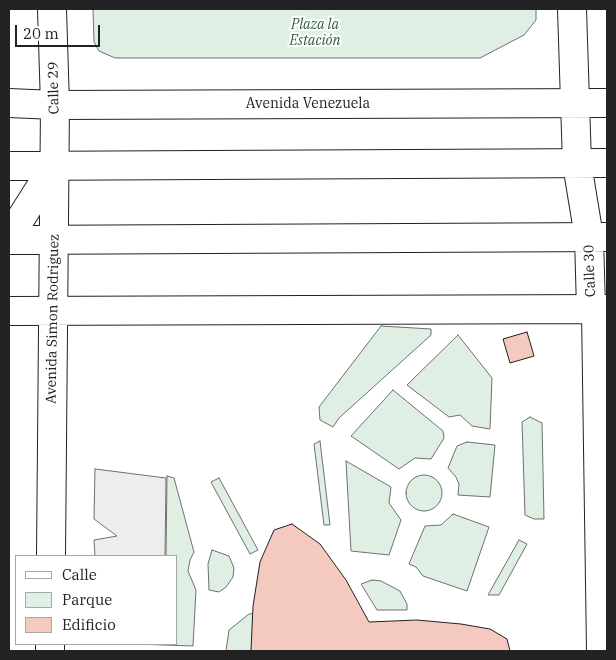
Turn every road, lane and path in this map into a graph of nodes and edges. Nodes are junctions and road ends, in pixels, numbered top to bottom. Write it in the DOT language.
graph roads {
  1 [pos="52,9"];
  2 [pos="572,9"];
  3 [pos="9,103"];
  4 [pos="575,103"];
  5 [pos="607,103"];
  6 [pos="55,105"];
  7 [pos="607,163"];
  8 [pos="577,164"];
  9 [pos="9,166"];
  10 [pos="54,166"];
  11 [pos="598,237"];
  12 [pos="9,238"];
  13 [pos="54,240"];
  14 [pos="599,309"];
  15 [pos="51,310"];
  16 [pos="9,311"];
  17 [pos="51,555"];
  18 [pos="602,651"];
  1 -- 6 [label="street, Calle 29"];
  2 -- 4 [label="street, Calle 30"];
  3 -- 6 [label="street, Avenida Venezuela"];
  4 -- 5 [label="street, Avenida Venezuela"];
  4 -- 6 [label="street, Avenida Venezuela"];
  4 -- 8 [label="street, Calle 30"];
  6 -- 10 [label="street, Calle 29"];
  7 -- 8 [label="street"];
  8 -- 10 [label="street"];
  8 -- 11 [label="street, Calle 30"];
  9 -- 10 [label="street"];
  10 -- 12 [label="street"];
  10 -- 13 [label="street, Avenida Simon Rodriguez"];
  11 -- 13 [label="street"];
  11 -- 14 [label="street, Calle 30"];
  12 -- 13 [label="street"];
  13 -- 15 [label="street, Avenida Simon Rodriguez"];
  14 -- 15 [label="street"];
  14 -- 18 [label="street, Calle 30"];
  15 -- 16 [label="street"];
  15 -- 17 [label="street, Avenida Simon Rodriguez"];
}
